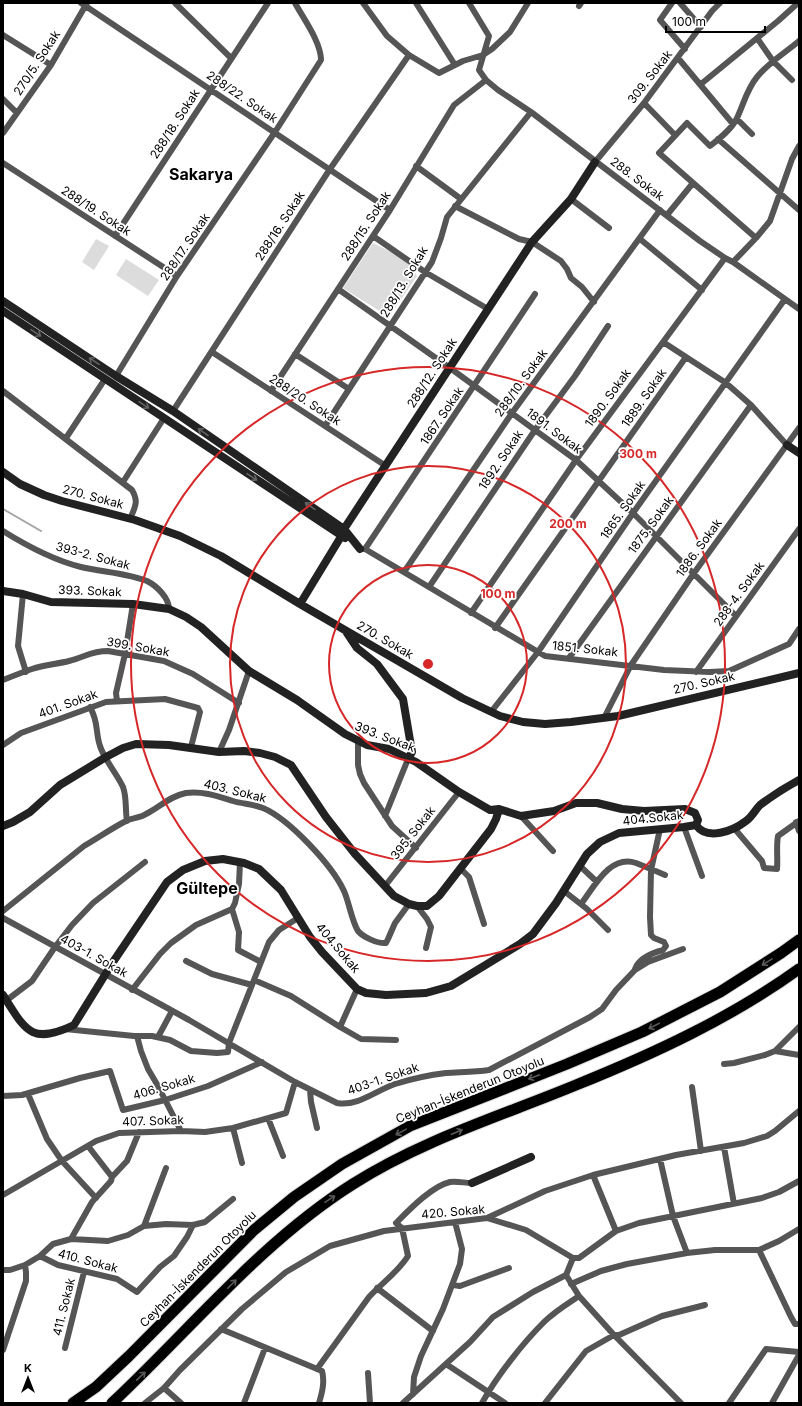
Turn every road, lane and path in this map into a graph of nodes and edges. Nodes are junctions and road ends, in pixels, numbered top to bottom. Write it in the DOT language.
graph roads {
  1 [pos="268,3"];
  2 [pos="294,3"];
  3 [pos="363,3"];
  4 [pos="416,3"];
  5 [pos="469,3"];
  6 [pos="528,3"];
  7 [pos="672,3"];
  8 [pos="680,3"];
  9 [pos="720,3"];
  10 [pos="798,3"];
  11 [pos="84,4"];
  12 [pos="177,4"];
  13 [pos="701,27"];
  14 [pos="3,35"];
  15 [pos="756,38"];
  16 [pos="799,41"];
  17 [pos="685,49"];
  18 [pos="409,55"];
  19 [pos="483,55"];
  20 [pos="231,58"];
  21 [pos="678,58"];
  22 [pos="773,61"];
  23 [pos="51,65"];
  24 [pos="455,65"];
  25 [pos="486,80"];
  26 [pos="792,80"];
  27 [pos="701,84"];
  28 [pos="211,89"];
  29 [pos="3,99"];
  30 [pos="644,104"];
  31 [pos="531,112"];
  32 [pos="17,113"];
  33 [pos="735,121"];
  34 [pos="275,132"];
  35 [pos="3,134"];
  36 [pos="675,134"];
  37 [pos="752,134"];
  38 [pos="718,139"];
  39 [pos="799,146"];
  40 [pos="595,162"];
  41 [pos="3,163"];
  42 [pos="416,166"];
  43 [pos="330,169"];
  44 [pos="693,183"];
  45 [pos="780,193"];
  46 [pos="461,199"];
  47 [pos="571,199"];
  48 [pos="455,206"];
  49 [pos="390,210"];
  50 [pos="660,210"];
  51 [pos="799,210"];
  52 [pos="667,216"];
  53 [pos="609,228"];
  54 [pos="114,236"];
  55 [pos="372,236"];
  56 [pos="756,238"];
  57 [pos="640,239"];
  58 [pos="532,242"];
  59 [pos="725,258"];
  60 [pos="733,262"];
  61 [pos="425,272"];
  62 [pos="177,276"];
  63 [pos="338,289"];
  64 [pos="702,290"];
  65 [pos="535,294"];
  66 [pos="785,299"];
  67 [pos="3,301"];
  68 [pos="594,302"];
  69 [pos="798,306"];
  70 [pos="488,309"];
  71 [pos="3,311"];
  72 [pos="391,325"];
  73 [pos="608,326"];
  74 [pos="663,342"];
  75 [pos="212,352"];
  76 [pos="296,354"];
  77 [pos="686,357"];
  78 [pos="450,368"];
  79 [pos="116,376"];
  80 [pos="105,379"];
  81 [pos="726,383"];
  82 [pos="475,386"];
  83 [pos="348,389"];
  84 [pos="3,391"];
  85 [pos="271,391"];
  86 [pos="750,405"];
  87 [pos="173,411"];
  88 [pos="512,413"];
  89 [pos="164,418"];
  90 [pos="325,426"];
  91 [pos="799,428"];
  92 [pos="535,430"];
  93 [pos="66,438"];
  94 [pos="787,445"];
  95 [pos="799,453"];
  96 [pos="576,460"];
  97 [pos="386,466"];
  98 [pos="3,472"];
  99 [pos="598,481"];
  100 [pos="123,482"];
  101 [pos="634,513"];
  102 [pos="130,519"];
  103 [pos="799,530"];
  104 [pos="3,531"];
  105 [pos="343,532"];
  106 [pos="656,536"];
  107 [pos="363,549"];
  108 [pos="404,572"];
  109 [pos="694,574"];
  110 [pos="429,587"];
  111 [pos="3,591"];
  112 [pos="23,594"];
  113 [pos="133,604"];
  114 [pos="300,604"];
  115 [pos="169,609"];
  116 [pos="472,613"];
  117 [pos="736,616"];
  118 [pos="495,628"];
  119 [pos="799,629"];
  120 [pos="344,630"];
  121 [pos="538,652"];
  122 [pos="125,654"];
  123 [pos="569,658"];
  124 [pos="631,665"];
  125 [pos="249,671"];
  126 [pos="26,672"];
  127 [pos="696,672"];
  128 [pos="799,673"];
  129 [pos="3,680"];
  130 [pos="117,701"];
  131 [pos="239,703"];
  132 [pos="90,707"];
  133 [pos="491,712"];
  134 [pos="604,718"];
  135 [pos="358,741"];
  136 [pos="3,745"];
  137 [pos="191,747"];
  138 [pos="219,752"];
  139 [pos="410,756"];
  140 [pos="106,757"];
  141 [pos="799,780"];
  142 [pos="459,792"];
  143 [pos="498,809"];
  144 [pos="385,816"];
  145 [pos="521,816"];
  146 [pos="127,821"];
  147 [pos="798,822"];
  148 [pos="696,824"];
  149 [pos="3,826"];
  150 [pos="684,828"];
  151 [pos="734,828"];
  152 [pos="660,829"];
  153 [pos="799,831"];
  154 [pos="416,848"];
  155 [pos="552,850"];
  156 [pos="145,862"];
  157 [pos="240,862"];
  158 [pos="580,866"];
  159 [pos="460,868"];
  160 [pos="651,870"];
  161 [pos="666,875"];
  162 [pos="702,876"];
  163 [pos="597,882"];
  164 [pos="385,886"];
  165 [pos="564,891"];
  166 [pos="581,904"];
  167 [pos="413,905"];
  168 [pos="232,909"];
  169 [pos="3,911"];
  170 [pos="3,918"];
  171 [pos="298,918"];
  172 [pos="484,924"];
  173 [pos="608,930"];
  174 [pos="799,940"];
  175 [pos="55,947"];
  176 [pos="426,948"];
  177 [pos="683,949"];
  178 [pos="186,961"];
  179 [pos="261,962"];
  180 [pos="799,969"];
  181 [pos="635,970"];
  182 [pos="105,975"];
  183 [pos="253,983"];
  184 [pos="357,989"];
  185 [pos="132,990"];
  186 [pos="5,997"];
  187 [pos="172,1011"];
  188 [pos="340,1027"];
  189 [pos="799,1027"];
  190 [pos="65,1029"];
  191 [pos="137,1036"];
  192 [pos="158,1037"];
  193 [pos="396,1040"];
  194 [pos="229,1044"];
  195 [pos="775,1051"];
  196 [pos="799,1055"];
  197 [pos="262,1062"];
  198 [pos="724,1064"];
  199 [pos="295,1082"];
  200 [pos="692,1087"];
  201 [pos="310,1090"];
  202 [pos="28,1094"];
  203 [pos="3,1096"];
  204 [pos="165,1100"];
  205 [pos="799,1110"];
  206 [pos="268,1118"];
  207 [pos="233,1128"];
  208 [pos="317,1128"];
  209 [pos="181,1131"];
  210 [pos="139,1132"];
  211 [pos="88,1146"];
  212 [pos="724,1147"];
  213 [pos="701,1151"];
  214 [pos="283,1156"];
  215 [pos="531,1157"];
  216 [pos="660,1159"];
  217 [pos="62,1161"];
  218 [pos="242,1163"];
  219 [pos="166,1168"];
  220 [pos="593,1175"];
  221 [pos="112,1177"];
  222 [pos="799,1181"];
  223 [pos="472,1183"];
  224 [pos="3,1195"];
  225 [pos="96,1198"];
  226 [pos="233,1199"];
  227 [pos="734,1204"];
  228 [pos="673,1216"];
  229 [pos="486,1218"];
  230 [pos="455,1222"];
  231 [pos="193,1225"];
  232 [pos="144,1226"];
  233 [pos="402,1228"];
  234 [pos="799,1229"];
  235 [pos="616,1231"];
  236 [pos="71,1239"];
  237 [pos="760,1250"];
  238 [pos="687,1253"];
  239 [pos="40,1256"];
  240 [pos="573,1258"];
  241 [pos="25,1265"];
  242 [pos="509,1268"];
  243 [pos="3,1270"];
  244 [pos="84,1272"];
  245 [pos="566,1275"];
  246 [pos="571,1284"];
  247 [pos="453,1285"];
  248 [pos="377,1288"];
  249 [pos="579,1296"];
  250 [pos="705,1305"];
  251 [pos="799,1324"];
  252 [pos="221,1329"];
  253 [pos="433,1330"];
  254 [pos="614,1336"];
  255 [pos="65,1348"];
  256 [pos="265,1348"];
  257 [pos="3,1350"];
  258 [pos="799,1352"];
  259 [pos="799,1355"];
  260 [pos="446,1364"];
  261 [pos="317,1369"];
  262 [pos="368,1373"];
  263 [pos="164,1388"];
  264 [pos="488,1392"];
  265 [pos="413,1394"];
  266 [pos="73,1403"];
  267 [pos="112,1403"];
  268 [pos="145,1403"];
  269 [pos="181,1403"];
  270 [pos="244,1403"];
  271 [pos="319,1403"];
  272 [pos="370,1403"];
  273 [pos="403,1403"];
  274 [pos="482,1403"];
  275 [pos="505,1403"];
  276 [pos="545,1403"];
  277 [pos="681,1403"];
  278 [pos="730,1403"];
  279 [pos="772,1403"];
  1 -- 20 [label="street, 288/18. Sokak"];
  2 -- 34 [label="street, 288/17. Sokak"];
  3 -- 18 [label="street"];
  4 -- 24 [label="street"];
  5 -- 19 [label="street"];
  6 -- 19 [label="street"];
  7 -- 17 [label="street"];
  8 -- 13 [label="street"];
  9 -- 13 [label="street, 309. Sokak"];
  10 -- 15 [label="street"];
  11 -- 23 [label="street, 270/5. Sokak"];
  11 -- 28 [label="street, 288/22. Sokak"];
  12 -- 20 [label="street"];
  13 -- 17 [label="street, 309. Sokak"];
  14 -- 23 [label="street"];
  15 -- 22 [label="street"];
  15 -- 27 [label="street"];
  16 -- 22 [label="street"];
  17 -- 21 [label="street, 309. Sokak"];
  18 -- 24 [label="street"];
  18 -- 43 [label="street, 288/16. Sokak"];
  19 -- 24 [label="street"];
  19 -- 25 [label="street"];
  20 -- 28 [label="street, 288/18. Sokak"];
  21 -- 27 [label="street"];
  21 -- 30 [label="street, 309. Sokak"];
  22 -- 26 [label="street"];
  22 -- 33 [label="street"];
  23 -- 32 [label="street, 270/5. Sokak"];
  25 -- 31 [label="street, 288. Sokak"];
  25 -- 42 [label="street, 288/15. Sokak"];
  27 -- 33 [label="street"];
  28 -- 34 [label="street, 288/22. Sokak"];
  28 -- 54 [label="street, 288/18. Sokak"];
  29 -- 32 [label="street"];
  30 -- 36 [label="street"];
  30 -- 40 [label="street, 309. Sokak"];
  31 -- 40 [label="street, 288. Sokak"];
  31 -- 46 [label="street, 288/13. Sokak"];
  32 -- 35 [label="street, 270/5. Sokak"];
  33 -- 37 [label="street"];
  33 -- 38 [label="street"];
  34 -- 43 [label="street, 288/22. Sokak"];
  34 -- 62 [label="street, 288/17. Sokak"];
  36 -- 38 [label="street"];
  36 -- 44 [label="street"];
  38 -- 45 [label="street"];
  39 -- 45 [label="street"];
  40 -- 47 [label="street, 288/12. Sokak"];
  40 -- 50 [label="street, 288. Sokak"];
  41 -- 54 [label="street, 288/19. Sokak"];
  42 -- 46 [label="street"];
  42 -- 49 [label="street, 288/15. Sokak"];
  43 -- 49 [label="street, 288/22. Sokak"];
  43 -- 75 [label="street, 288/16. Sokak"];
  44 -- 52 [label="street"];
  44 -- 56 [label="street"];
  45 -- 51 [label="street"];
  45 -- 56 [label="street"];
  46 -- 48 [label="street, 288/13. Sokak"];
  47 -- 53 [label="street"];
  47 -- 58 [label="street, 288/12. Sokak"];
  48 -- 58 [label="street"];
  48 -- 61 [label="street, 288/13. Sokak"];
  49 -- 55 [label="street, 288/15. Sokak"];
  50 -- 52 [label="street, 288. Sokak"];
  50 -- 57 [label="street, 288/10. Sokak"];
  52 -- 59 [label="street, 288. Sokak"];
  54 -- 62 [label="street, 288/19. Sokak"];
  55 -- 61 [label="street"];
  55 -- 63 [label="street, 288/15. Sokak"];
  56 -- 60 [label="street"];
  57 -- 64 [label="street"];
  57 -- 68 [label="street, 288/10. Sokak"];
  58 -- 68 [label="street"];
  58 -- 70 [label="street, 288/12. Sokak"];
  59 -- 60 [label="street, 288. Sokak"];
  59 -- 64 [label="street, 1890. Sokak"];
  60 -- 66 [label="street, 288. Sokak"];
  61 -- 70 [label="street"];
  61 -- 72 [label="street, 288/13. Sokak"];
  62 -- 79 [label="street, 288/17. Sokak"];
  63 -- 72 [label="street, 1891. Sokak"];
  63 -- 76 [label="street, 288/15. Sokak"];
  64 -- 74 [label="street, 1890. Sokak"];
  65 -- 82 [label="street, 1867. Sokak"];
  66 -- 69 [label="street, 288. Sokak"];
  66 -- 81 [label="street, 1865. Sokak"];
  79 -- 67 [label="street, one-way"];
  68 -- 88 [label="street, 288/10. Sokak"];
  70 -- 78 [label="street, 288/12. Sokak"];
  71 -- 80 [label="street, one-way"];
  72 -- 78 [label="street, 1891. Sokak"];
  72 -- 83 [label="street, 288/13. Sokak"];
  73 -- 92 [label="street, 1892. Sokak"];
  74 -- 77 [label="street"];
  74 -- 96 [label="street, 1890. Sokak"];
  75 -- 85 [label="street, 288/20. Sokak"];
  75 -- 87 [label="street, 288/16. Sokak"];
  76 -- 83 [label="street"];
  76 -- 85 [label="street, 288/15. Sokak"];
  77 -- 81 [label="street"];
  77 -- 99 [label="street, 1889. Sokak"];
  78 -- 82 [label="street, 1891. Sokak"];
  78 -- 97 [label="street, 288/12. Sokak"];
  79 -- 87 [label="street"];
  80 -- 89 [label="street, one-way"];
  80 -- 93 [label="street"];
  81 -- 86 [label="street"];
  81 -- 101 [label="street, 1865. Sokak"];
  82 -- 88 [label="street, 1891. Sokak"];
  82 -- 107 [label="street, 1867. Sokak"];
  83 -- 90 [label="street, 288/13. Sokak"];
  84 -- 93 [label="street"];
  85 -- 90 [label="street, 288/20. Sokak"];
  86 -- 94 [label="street"];
  86 -- 106 [label="street, 1875. Sokak"];
  105 -- 87 [label="street, one-way"];
  88 -- 92 [label="street, 1891. Sokak"];
  88 -- 108 [label="street, 288/10. Sokak"];
  89 -- 100 [label="street"];
  89 -- 105 [label="street, one-way"];
  90 -- 97 [label="street, 288/20. Sokak"];
  91 -- 94 [label="street, 1886. Sokak"];
  92 -- 96 [label="street, 1891. Sokak"];
  92 -- 110 [label="street, 1892. Sokak"];
  93 -- 100 [label="street"];
  94 -- 95 [label="street"];
  94 -- 109 [label="street, 1886. Sokak"];
  96 -- 99 [label="street, 1891. Sokak"];
  96 -- 116 [label="street, 1890. Sokak"];
  97 -- 105 [label="street, 288/12. Sokak"];
  98 -- 102 [label="street, 270. Sokak"];
  99 -- 101 [label="street, 1891. Sokak"];
  99 -- 118 [label="street, 1889. Sokak"];
  100 -- 102 [label="street"];
  101 -- 106 [label="street, 1891. Sokak"];
  101 -- 121 [label="street, 1865. Sokak"];
  102 -- 114 [label="street, 270. Sokak"];
  103 -- 117 [label="street, 288-4. Sokak"];
  104 -- 115 [label="street, 393-2. Sokak"];
  105 -- 107 [label="street"];
  105 -- 114 [label="street, 288/12. Sokak"];
  106 -- 109 [label="street, 1891. Sokak"];
  106 -- 123 [label="street, 1875. Sokak"];
  107 -- 108 [label="street, 1851. Sokak"];
  108 -- 110 [label="street, 1851. Sokak"];
  109 -- 117 [label="street, 1891. Sokak"];
  109 -- 124 [label="street, 1886. Sokak"];
  110 -- 116 [label="street, 1851. Sokak"];
  111 -- 112 [label="street, 393. Sokak"];
  112 -- 113 [label="street, 393. Sokak"];
  112 -- 126 [label="street"];
  113 -- 115 [label="street, 393. Sokak"];
  113 -- 122 [label="street"];
  114 -- 120 [label="street, 270. Sokak"];
  115 -- 125 [label="street, 393. Sokak"];
  116 -- 118 [label="street, 1851. Sokak"];
  117 -- 127 [label="street, 288-4. Sokak"];
  118 -- 121 [label="street, 1851. Sokak"];
  119 -- 127 [label="street, 1851. Sokak"];
  120 -- 133 [label="street, 270. Sokak"];
  120 -- 139 [label="street"];
  121 -- 123 [label="street, 1851. Sokak"];
  121 -- 133 [label="street, 1865. Sokak"];
  122 -- 126 [label="street, 399. Sokak"];
  122 -- 130 [label="street"];
  122 -- 131 [label="street, 399. Sokak"];
  123 -- 124 [label="street, 1851. Sokak"];
  124 -- 127 [label="street, 1851. Sokak"];
  124 -- 134 [label="street, 1886. Sokak"];
  125 -- 131 [label="street"];
  125 -- 135 [label="street, 393. Sokak"];
  126 -- 129 [label="street, 399. Sokak"];
  128 -- 134 [label="street, 270. Sokak"];
  130 -- 132 [label="street, 401. Sokak"];
  130 -- 137 [label="street, 401. Sokak"];
  131 -- 138 [label="street"];
  132 -- 136 [label="street, 401. Sokak"];
  132 -- 140 [label="street"];
  133 -- 134 [label="street, 270. Sokak"];
  135 -- 139 [label="street, 393. Sokak"];
  135 -- 144 [label="street"];
  137 -- 138 [label="street"];
  137 -- 140 [label="street"];
  138 -- 164 [label="street"];
  139 -- 142 [label="street, 393. Sokak"];
  139 -- 144 [label="street"];
  140 -- 146 [label="street"];
  140 -- 149 [label="street"];
  141 -- 151 [label="street"];
  142 -- 143 [label="street, 393. Sokak"];
  142 -- 154 [label="street, 395. Sokak"];
  143 -- 145 [label="street, 393. Sokak"];
  143 -- 159 [label="street"];
  144 -- 154 [label="street"];
  145 -- 148 [label="street, 393. Sokak"];
  145 -- 155 [label="street"];
  146 -- 167 [label="street, 403. Sokak"];
  146 -- 169 [label="street, 403. Sokak"];
  147 -- 151 [label="street"];
  147 -- 153 [label="street"];
  148 -- 150 [label="street, 404.Sokak"];
  148 -- 151 [label="street"];
  150 -- 152 [label="street, 404.Sokak"];
  150 -- 162 [label="street"];
  152 -- 158 [label="street, 404.Sokak"];
  152 -- 160 [label="street"];
  154 -- 164 [label="street, 395. Sokak"];
  156 -- 175 [label="street"];
  157 -- 168 [label="street"];
  157 -- 171 [label="street, 404.Sokak"];
  157 -- 182 [label="street, 404.Sokak"];
  158 -- 163 [label="street"];
  158 -- 165 [label="street, 404.Sokak"];
  159 -- 167 [label="street"];
  159 -- 172 [label="street"];
  160 -- 161 [label="street"];
  160 -- 163 [label="street"];
  160 -- 181 [label="street"];
  163 -- 166 [label="street"];
  164 -- 167 [label="street"];
  165 -- 166 [label="street"];
  165 -- 184 [label="street, 404.Sokak"];
  166 -- 173 [label="street"];
  167 -- 176 [label="street"];
  168 -- 179 [label="street"];
  168 -- 185 [label="street"];
  170 -- 175 [label="street, 403-1. Sokak"];
  171 -- 179 [label="street"];
  171 -- 184 [label="street, 404.Sokak"];
  174 -- 266 [label="highway, Ceyhan-İskenderun Otoyolu, one-way"];
  175 -- 182 [label="street, 403-1. Sokak"];
  175 -- 186 [label="street"];
  177 -- 181 [label="street, 403-1. Sokak"];
  178 -- 183 [label="street"];
  179 -- 183 [label="street"];
  267 -- 180 [label="highway, one-way"];
  181 -- 201 [label="street, 403-1. Sokak"];
  182 -- 185 [label="street, 403-1. Sokak"];
  182 -- 190 [label="street, 404.Sokak"];
  183 -- 188 [label="street"];
  183 -- 194 [label="street"];
  184 -- 188 [label="street"];
  185 -- 187 [label="street, 403-1. Sokak"];
  186 -- 190 [label="street, 404.Sokak"];
  187 -- 192 [label="street"];
  187 -- 194 [label="street, 403-1. Sokak"];
  188 -- 193 [label="street"];
  189 -- 195 [label="street"];
  190 -- 191 [label="street"];
  191 -- 192 [label="street"];
  191 -- 204 [label="street"];
  192 -- 194 [label="street"];
  194 -- 197 [label="street, 403-1. Sokak"];
  195 -- 196 [label="street"];
  195 -- 198 [label="street"];
  197 -- 199 [label="street, 403-1. Sokak"];
  197 -- 204 [label="street, 406. Sokak"];
  199 -- 201 [label="street, 403-1. Sokak"];
  199 -- 206 [label="street, 407. Sokak"];
  200 -- 213 [label="street"];
  201 -- 208 [label="street"];
  202 -- 203 [label="street, 406. Sokak"];
  202 -- 204 [label="street, 406. Sokak"];
  202 -- 217 [label="street"];
  204 -- 209 [label="street"];
  205 -- 212 [label="street"];
  206 -- 207 [label="street, 407. Sokak"];
  206 -- 214 [label="street"];
  207 -- 209 [label="street, 407. Sokak"];
  207 -- 218 [label="street"];
  209 -- 210 [label="street, 407. Sokak"];
  210 -- 211 [label="street, 407. Sokak"];
  210 -- 221 [label="street"];
  211 -- 217 [label="street, 407. Sokak"];
  211 -- 221 [label="street"];
  212 -- 213 [label="street"];
  212 -- 227 [label="street"];
  213 -- 216 [label="street"];
  215 -- 223 [label="street"];
  216 -- 220 [label="street"];
  216 -- 228 [label="street"];
  217 -- 224 [label="street, 407. Sokak"];
  217 -- 225 [label="street"];
  219 -- 232 [label="street"];
  220 -- 229 [label="street"];
  220 -- 235 [label="street"];
  221 -- 225 [label="street"];
  222 -- 227 [label="street"];
  223 -- 233 [label="street"];
  225 -- 236 [label="street"];
  226 -- 231 [label="street"];
  227 -- 228 [label="street"];
  228 -- 235 [label="street"];
  228 -- 238 [label="street"];
  229 -- 230 [label="street, 420. Sokak"];
  229 -- 240 [label="street, 420. Sokak"];
  230 -- 233 [label="street, 420. Sokak"];
  230 -- 247 [label="street"];
  231 -- 232 [label="street"];
  231 -- 244 [label="street, 410. Sokak"];
  232 -- 236 [label="street"];
  233 -- 248 [label="street"];
  233 -- 252 [label="street, 420. Sokak"];
  234 -- 237 [label="street"];
  235 -- 240 [label="street"];
  236 -- 239 [label="street"];
  237 -- 238 [label="street"];
  237 -- 251 [label="street"];
  238 -- 246 [label="street"];
  239 -- 241 [label="street"];
  239 -- 244 [label="street, 410. Sokak"];
  240 -- 245 [label="street"];
  241 -- 243 [label="street"];
  241 -- 257 [label="street"];
  242 -- 247 [label="street"];
  244 -- 255 [label="street, 411. Sokak"];
  245 -- 246 [label="street"];
  245 -- 260 [label="street"];
  246 -- 249 [label="street"];
  247 -- 253 [label="street"];
  248 -- 253 [label="street"];
  248 -- 261 [label="street"];
  249 -- 254 [label="street"];
  249 -- 264 [label="street"];
  250 -- 254 [label="street"];
  252 -- 256 [label="street"];
  252 -- 263 [label="street, 420. Sokak"];
  253 -- 265 [label="street"];
  254 -- 276 [label="street"];
  254 -- 277 [label="street"];
  256 -- 261 [label="street"];
  256 -- 270 [label="street"];
  258 -- 278 [label="street"];
  259 -- 279 [label="street"];
  260 -- 264 [label="street"];
  260 -- 265 [label="street"];
  261 -- 271 [label="street"];
  262 -- 272 [label="street"];
  263 -- 268 [label="street, 420. Sokak"];
  263 -- 269 [label="street"];
  264 -- 274 [label="street"];
  264 -- 275 [label="street"];
  265 -- 273 [label="street"];
}
